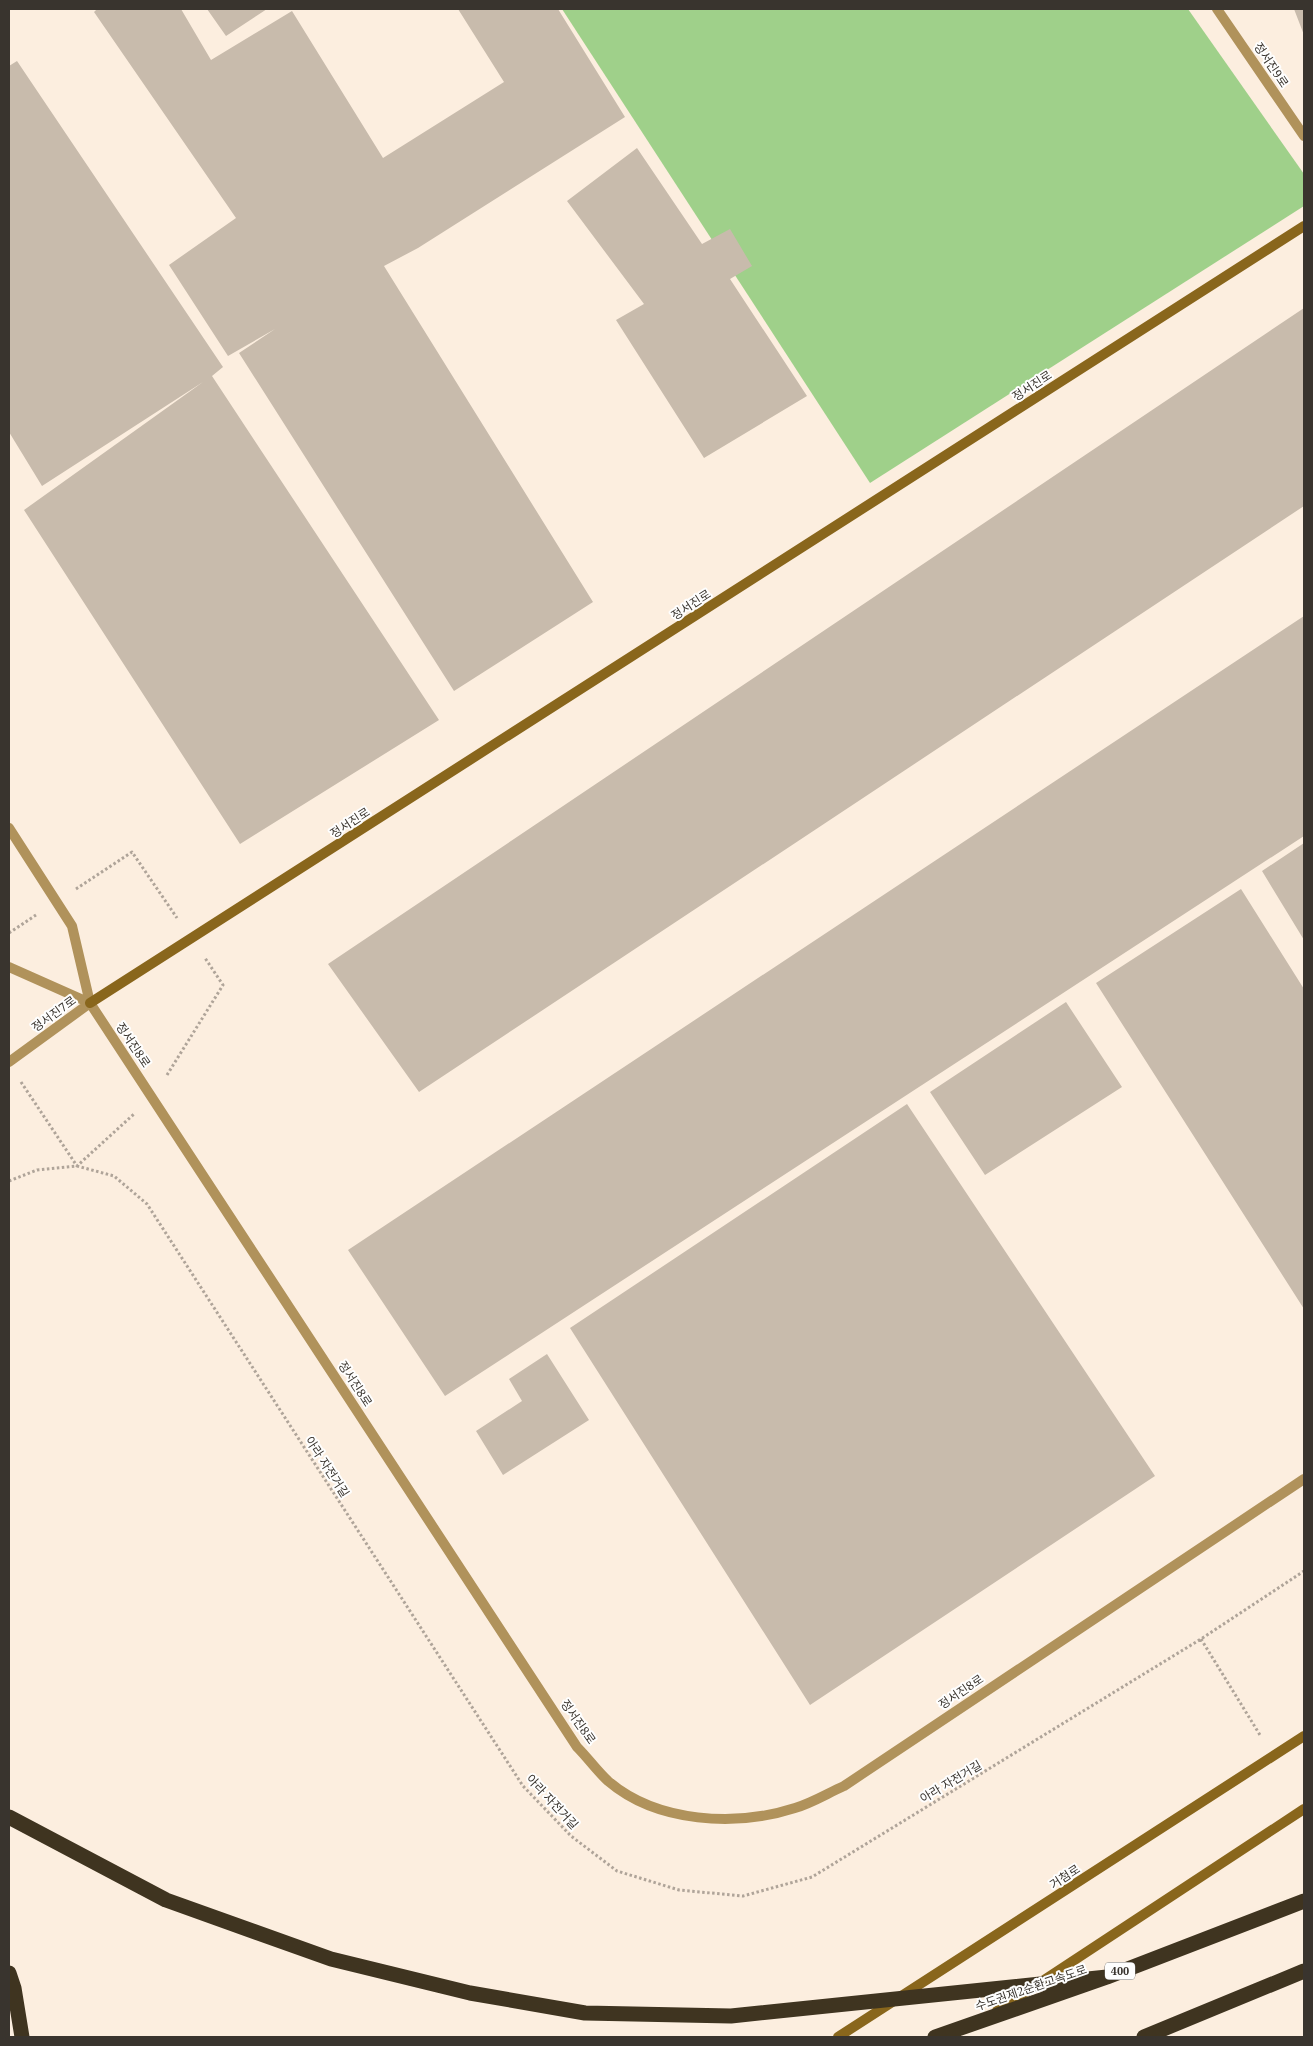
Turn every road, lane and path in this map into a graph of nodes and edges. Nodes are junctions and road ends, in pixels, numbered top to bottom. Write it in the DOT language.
graph roads {
  1 [pos="1218,9"];
  2 [pos="1304,136"];
  3 [pos="1304,226"];
  4 [pos="9,828"];
  5 [pos="9,967"];
  6 [pos="90,1003"];
  7 [pos="9,1062"];
  8 [pos="19,1078"];
  9 [pos="153,1097"];
  10 [pos="77,1166"];
  11 [pos="9,1181"];
  12 [pos="1304,1479"];
  13 [pos="1304,1571"];
  14 [pos="1201,1640"];
  15 [pos="1304,1736"];
  16 [pos="1273,1757"];
  17 [pos="1304,1809"];
  18 [pos="9,1817"];
  19 [pos="1304,1900"];
  20 [pos="1304,1971"];
  21 [pos="9,1973"];
  22 [pos="1107,1976"];
  23 [pos="22,2037"];
  24 [pos="838,2037"];
  25 [pos="934,2037"];
  26 [pos="956,2037"];
  27 [pos="1144,2037"];
  1 -- 2 [label="street, 정서진9로"];
  3 -- 6 [label="street, 정서진로"];
  4 -- 6 [label="street"];
  5 -- 6 [label="street"];
  6 -- 7 [label="street, 정서진7로"];
  6 -- 9 [label="street, 정서진8로"];
  8 -- 10 [label="path"];
  9 -- 10 [label="path"];
  9 -- 12 [label="street, 정서진8로"];
  10 -- 11 [label="path, 아라 자전거길"];
  10 -- 14 [label="path, 아라 자전거길"];
  13 -- 14 [label="path, 아라 자전거길"];
  14 -- 16 [label="path"];
  15 -- 16 [label="street, 거첨로"];
  16 -- 24 [label="street, 거첨로"];
  17 -- 26 [label="street"];
  18 -- 22 [label="highway"];
  19 -- 22 [label="highway, 수도권제2순환고속도로 / 400"];
  20 -- 27 [label="highway"];
  21 -- 23 [label="highway"];
  22 -- 25 [label="highway, 수도권제2순환고속도로 / 400"];
}
